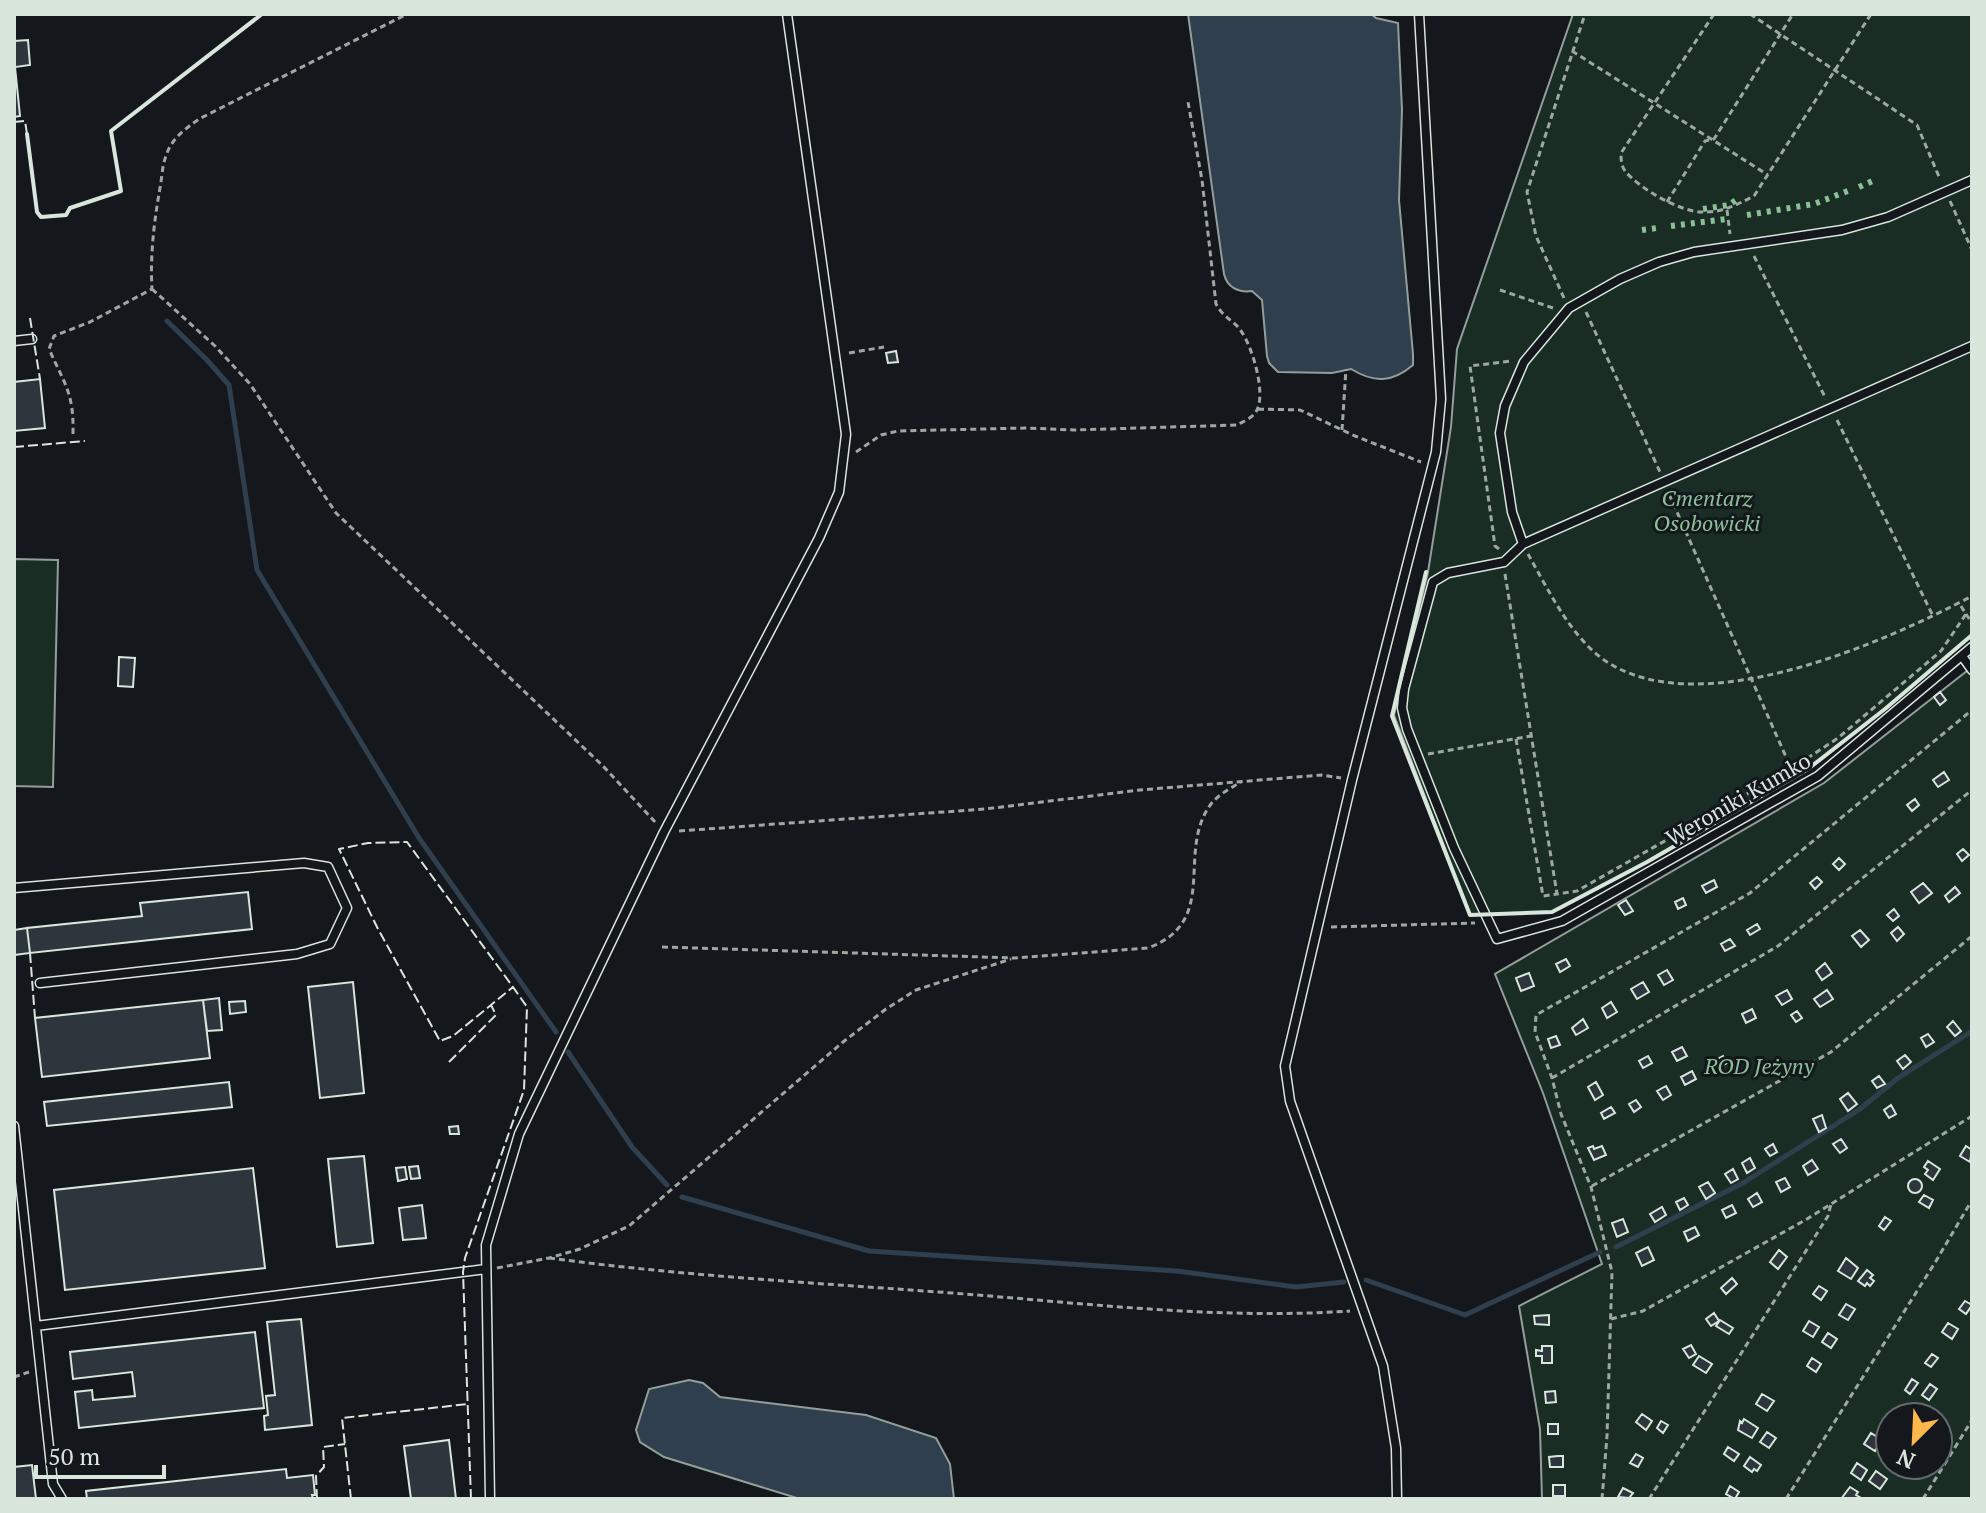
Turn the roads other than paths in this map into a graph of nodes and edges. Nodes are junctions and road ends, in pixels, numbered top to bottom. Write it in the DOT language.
graph roads {
  1 [pos="787,14"];
  2 [pos="1419,14"];
  3 [pos="1972,180"];
  4 [pos="32,339"];
  5 [pos="14,341"];
  6 [pos="1972,346"];
  7 [pos="1523,544"];
  8 [pos="1972,647"];
  9 [pos="1962,656"];
  10 [pos="1972,670"];
  11 [pos="14,888"];
  12 [pos="40,983"];
  13 [pos="14,1126"];
  14 [pos="486,1269"];
  15 [pos="36,1326"];
  16 [pos="62,1499"];
  17 [pos="490,1499"];
  18 [pos="1397,1499"];
  1 -- 14 [label="lane"];
  2 -- 18 [label="lane"];
  3 -- 7 [label="lane"];
  4 -- 5 [label="lane"];
  6 -- 7 [label="lane"];
  7 -- 9 [label="lane, Weroniki Kumko"];
  8 -- 9 [label="lane, Weroniki Kumko"];
  9 -- 10 [label="lane"];
  11 -- 12 [label="lane"];
  13 -- 15 [label="lane"];
  14 -- 15 [label="lane"];
  14 -- 17 [label="lane"];
  15 -- 16 [label="lane"];
}
